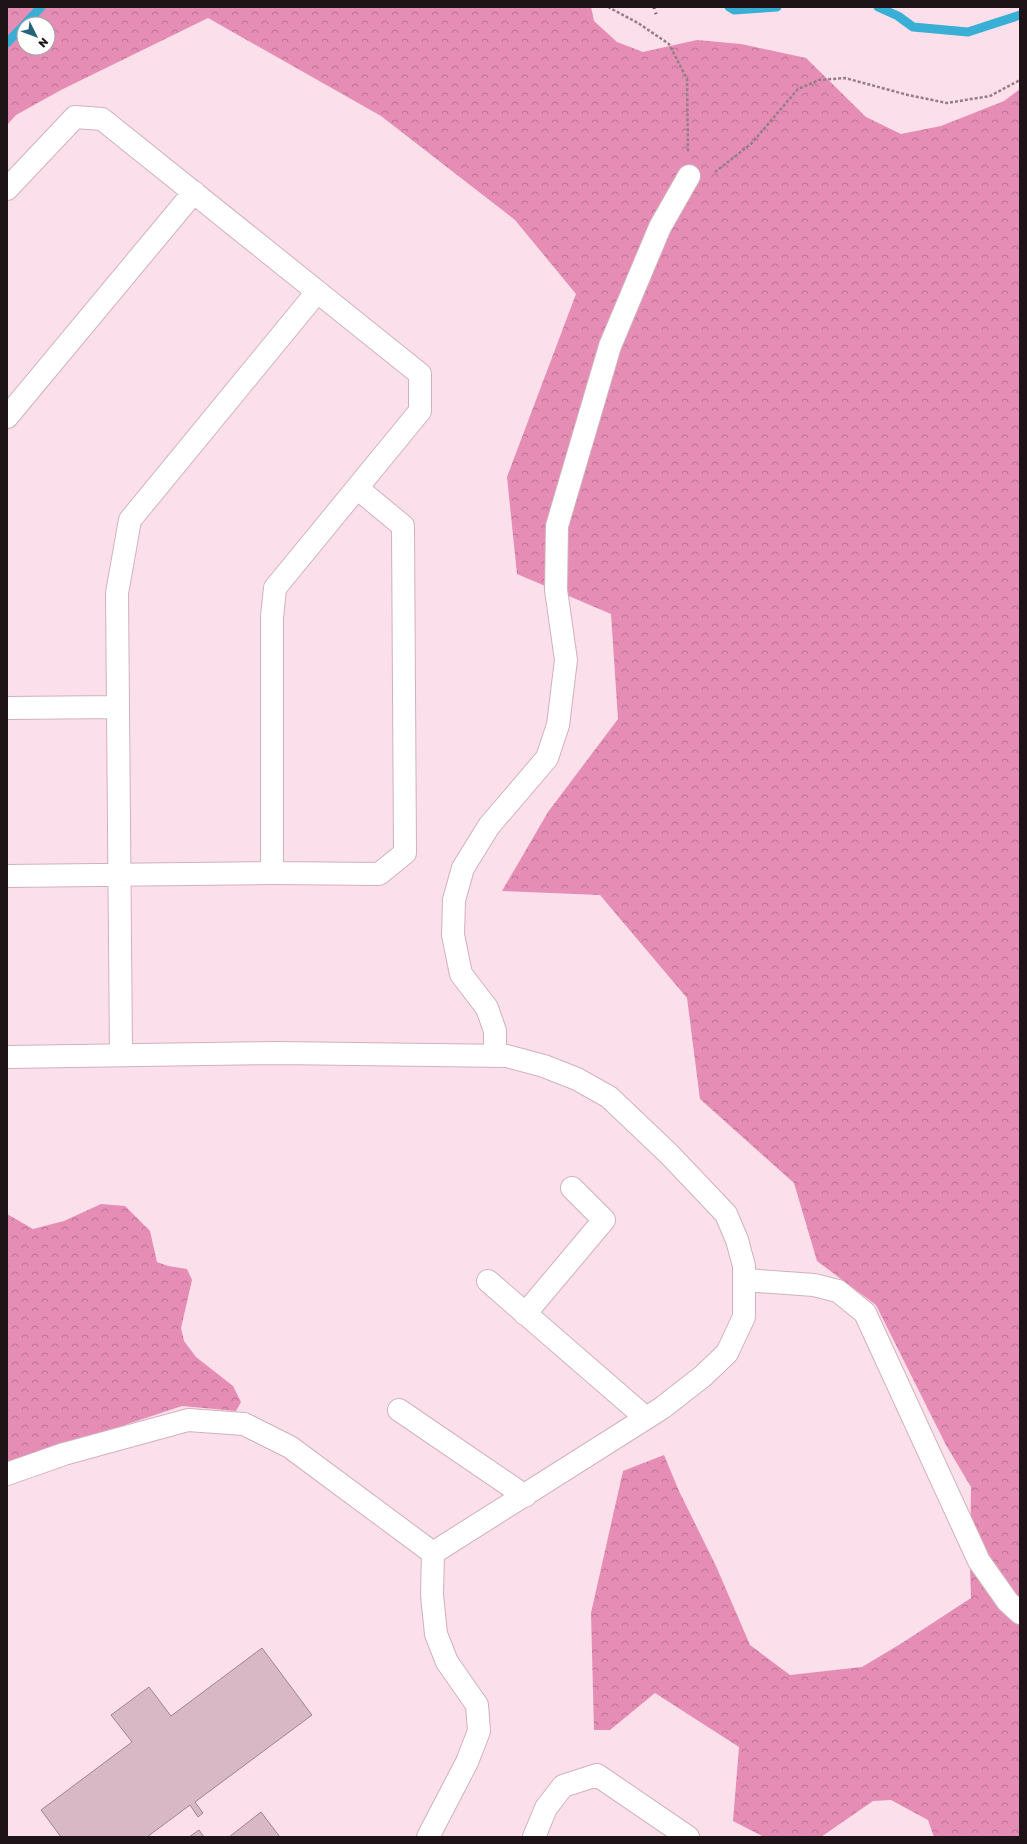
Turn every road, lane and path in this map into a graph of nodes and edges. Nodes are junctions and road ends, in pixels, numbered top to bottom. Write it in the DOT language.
graph roads {
  1 [pos="608,7"];
  2 [pos="1020,80"];
  3 [pos="689,176"];
  4 [pos="7,189"];
  5 [pos="194,192"];
  6 [pos="317,292"];
  7 [pos="7,417"];
  8 [pos="357,488"];
  9 [pos="118,707"];
  10 [pos="7,708"];
  11 [pos="272,873"];
  12 [pos="119,875"];
  13 [pos="7,876"];
  14 [pos="121,1055"];
  15 [pos="495,1055"];
  16 [pos="7,1057"];
  17 [pos="572,1188"];
  18 [pos="745,1280"];
  19 [pos="488,1281"];
  20 [pos="525,1314"];
  21 [pos="399,1410"];
  22 [pos="646,1418"];
  23 [pos="7,1474"];
  24 [pos="525,1496"];
  25 [pos="434,1553"];
  26 [pos="1020,1613"];
  27 [pos="428,1837"];
  28 [pos="534,1837"];
  29 [pos="688,1837"];
  1 -- 3 [label="path"];
  2 -- 3 [label="path"];
  3 -- 15 [label="street"];
  4 -- 5 [label="street"];
  5 -- 6 [label="street"];
  5 -- 7 [label="street"];
  6 -- 8 [label="street"];
  6 -- 9 [label="street"];
  8 -- 11 [label="street"];
  8 -- 11 [label="street"];
  9 -- 10 [label="street"];
  9 -- 12 [label="street"];
  11 -- 12 [label="street"];
  12 -- 13 [label="street"];
  12 -- 14 [label="street"];
  14 -- 15 [label="street"];
  14 -- 16 [label="street"];
  15 -- 18 [label="street"];
  17 -- 20 [label="street"];
  18 -- 22 [label="street"];
  18 -- 26 [label="street"];
  19 -- 20 [label="street"];
  20 -- 22 [label="street"];
  21 -- 24 [label="street"];
  22 -- 24 [label="street"];
  23 -- 25 [label="street"];
  24 -- 25 [label="street"];
  25 -- 27 [label="street"];
  28 -- 29 [label="street"];
}
